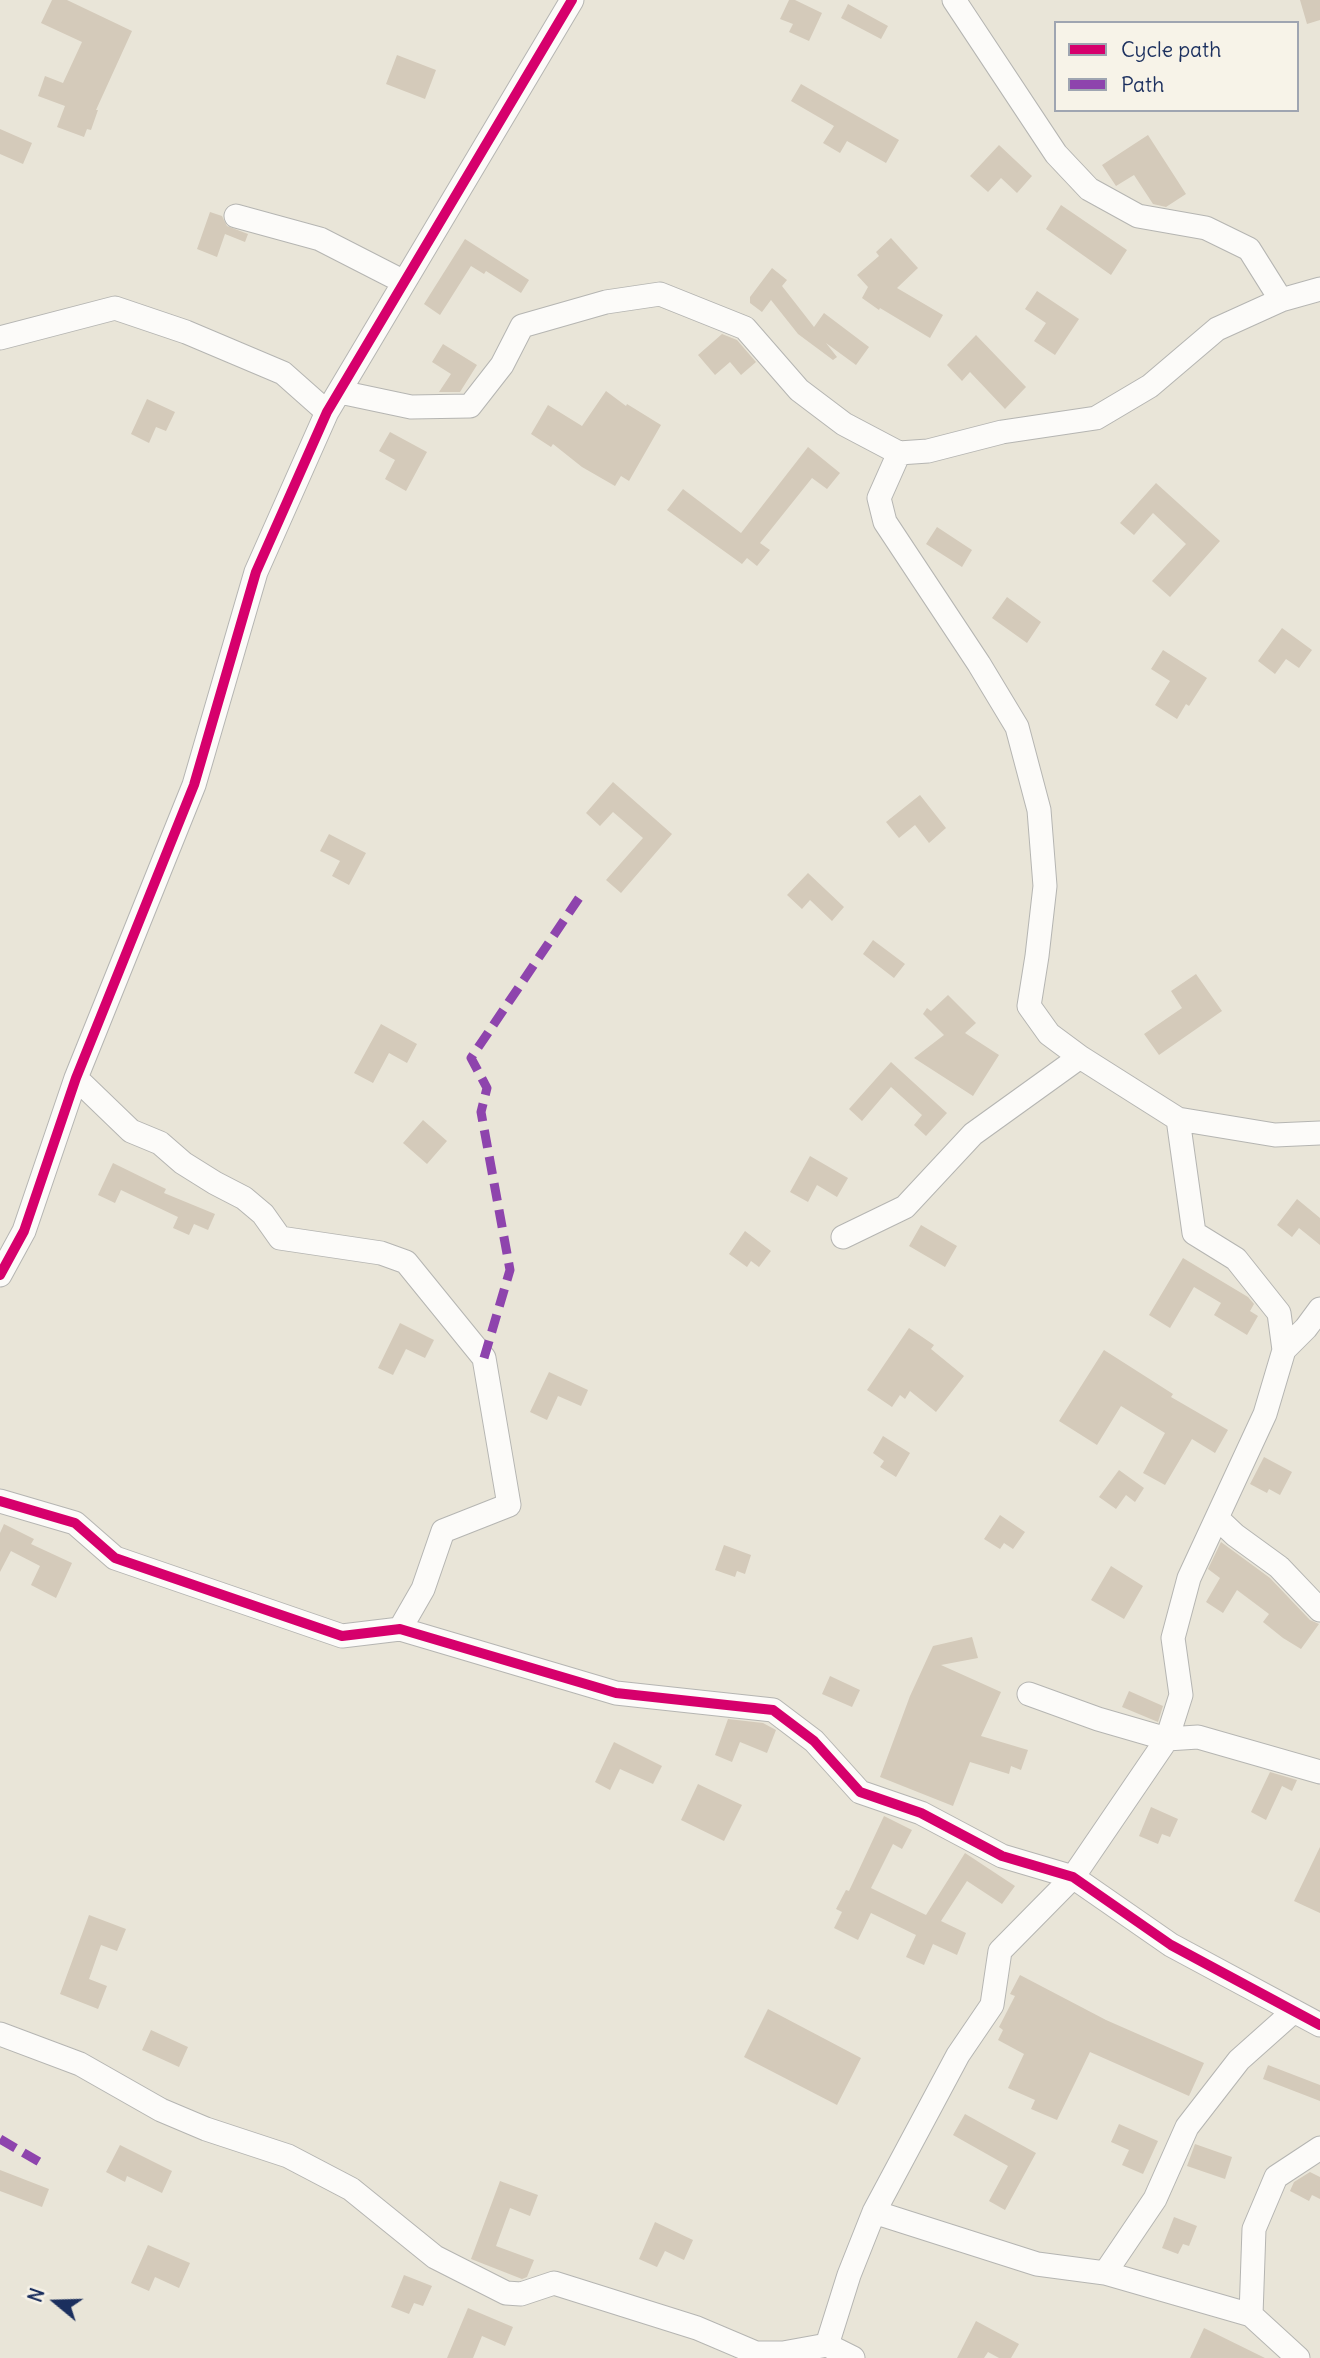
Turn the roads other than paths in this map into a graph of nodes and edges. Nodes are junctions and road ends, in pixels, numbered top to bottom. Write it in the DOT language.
graph roads {
  1 [pos="572,0"];
  2 [pos="954,0"];
  3 [pos="236,216"];
  4 [pos="404,282"];
  5 [pos="1320,289"];
  6 [pos="1281,300"];
  7 [pos="0,338"];
  8 [pos="340,392"];
  9 [pos="327,412"];
  10 [pos="899,453"];
  11 [pos="1080,1057"];
  12 [pos="76,1078"];
  13 [pos="1178,1119"];
  14 [pos="1320,1133"];
  15 [pos="843,1237"];
  16 [pos="0,1275"];
  17 [pos="1320,1309"];
  18 [pos="1284,1350"];
  19 [pos="0,1501"];
  20 [pos="1217,1518"];
  21 [pos="1320,1610"];
  22 [pos="400,1629"];
  23 [pos="1029,1694"];
  24 [pos="1167,1739"];
  25 [pos="1320,1772"];
  26 [pos="1073,1877"];
  27 [pos="1294,2011"];
  28 [pos="1320,2025"];
  29 [pos="0,2034"];
  30 [pos="1320,2148"];
  31 [pos="874,2212"];
  32 [pos="1105,2273"];
  33 [pos="1251,2315"];
  34 [pos="827,2345"];
  35 [pos="800,2354"];
  36 [pos="853,2358"];
  37 [pos="1298,2358"];
  1 -- 4 [label="street"];
  2 -- 6 [label="street"];
  3 -- 4 [label="street"];
  4 -- 8 [label="street"];
  5 -- 6 [label="street"];
  6 -- 10 [label="street"];
  7 -- 9 [label="street"];
  8 -- 9 [label="street"];
  8 -- 10 [label="street"];
  9 -- 12 [label="street"];
  10 -- 11 [label="street"];
  11 -- 13 [label="street"];
  11 -- 15 [label="street"];
  12 -- 16 [label="street"];
  12 -- 22 [label="street"];
  13 -- 14 [label="street"];
  13 -- 18 [label="street"];
  17 -- 18 [label="street"];
  18 -- 20 [label="street"];
  19 -- 22 [label="street"];
  20 -- 21 [label="street"];
  20 -- 24 [label="street"];
  22 -- 26 [label="street"];
  23 -- 24 [label="street"];
  24 -- 25 [label="street"];
  24 -- 26 [label="street"];
  26 -- 27 [label="street"];
  26 -- 31 [label="street"];
  27 -- 28 [label="street"];
  27 -- 32 [label="street"];
  29 -- 35 [label="street"];
  30 -- 33 [label="street"];
  31 -- 32 [label="street"];
  31 -- 34 [label="street"];
  32 -- 33 [label="street"];
  33 -- 37 [label="street"];
  34 -- 35 [label="street"];
  34 -- 36 [label="street"];
}
